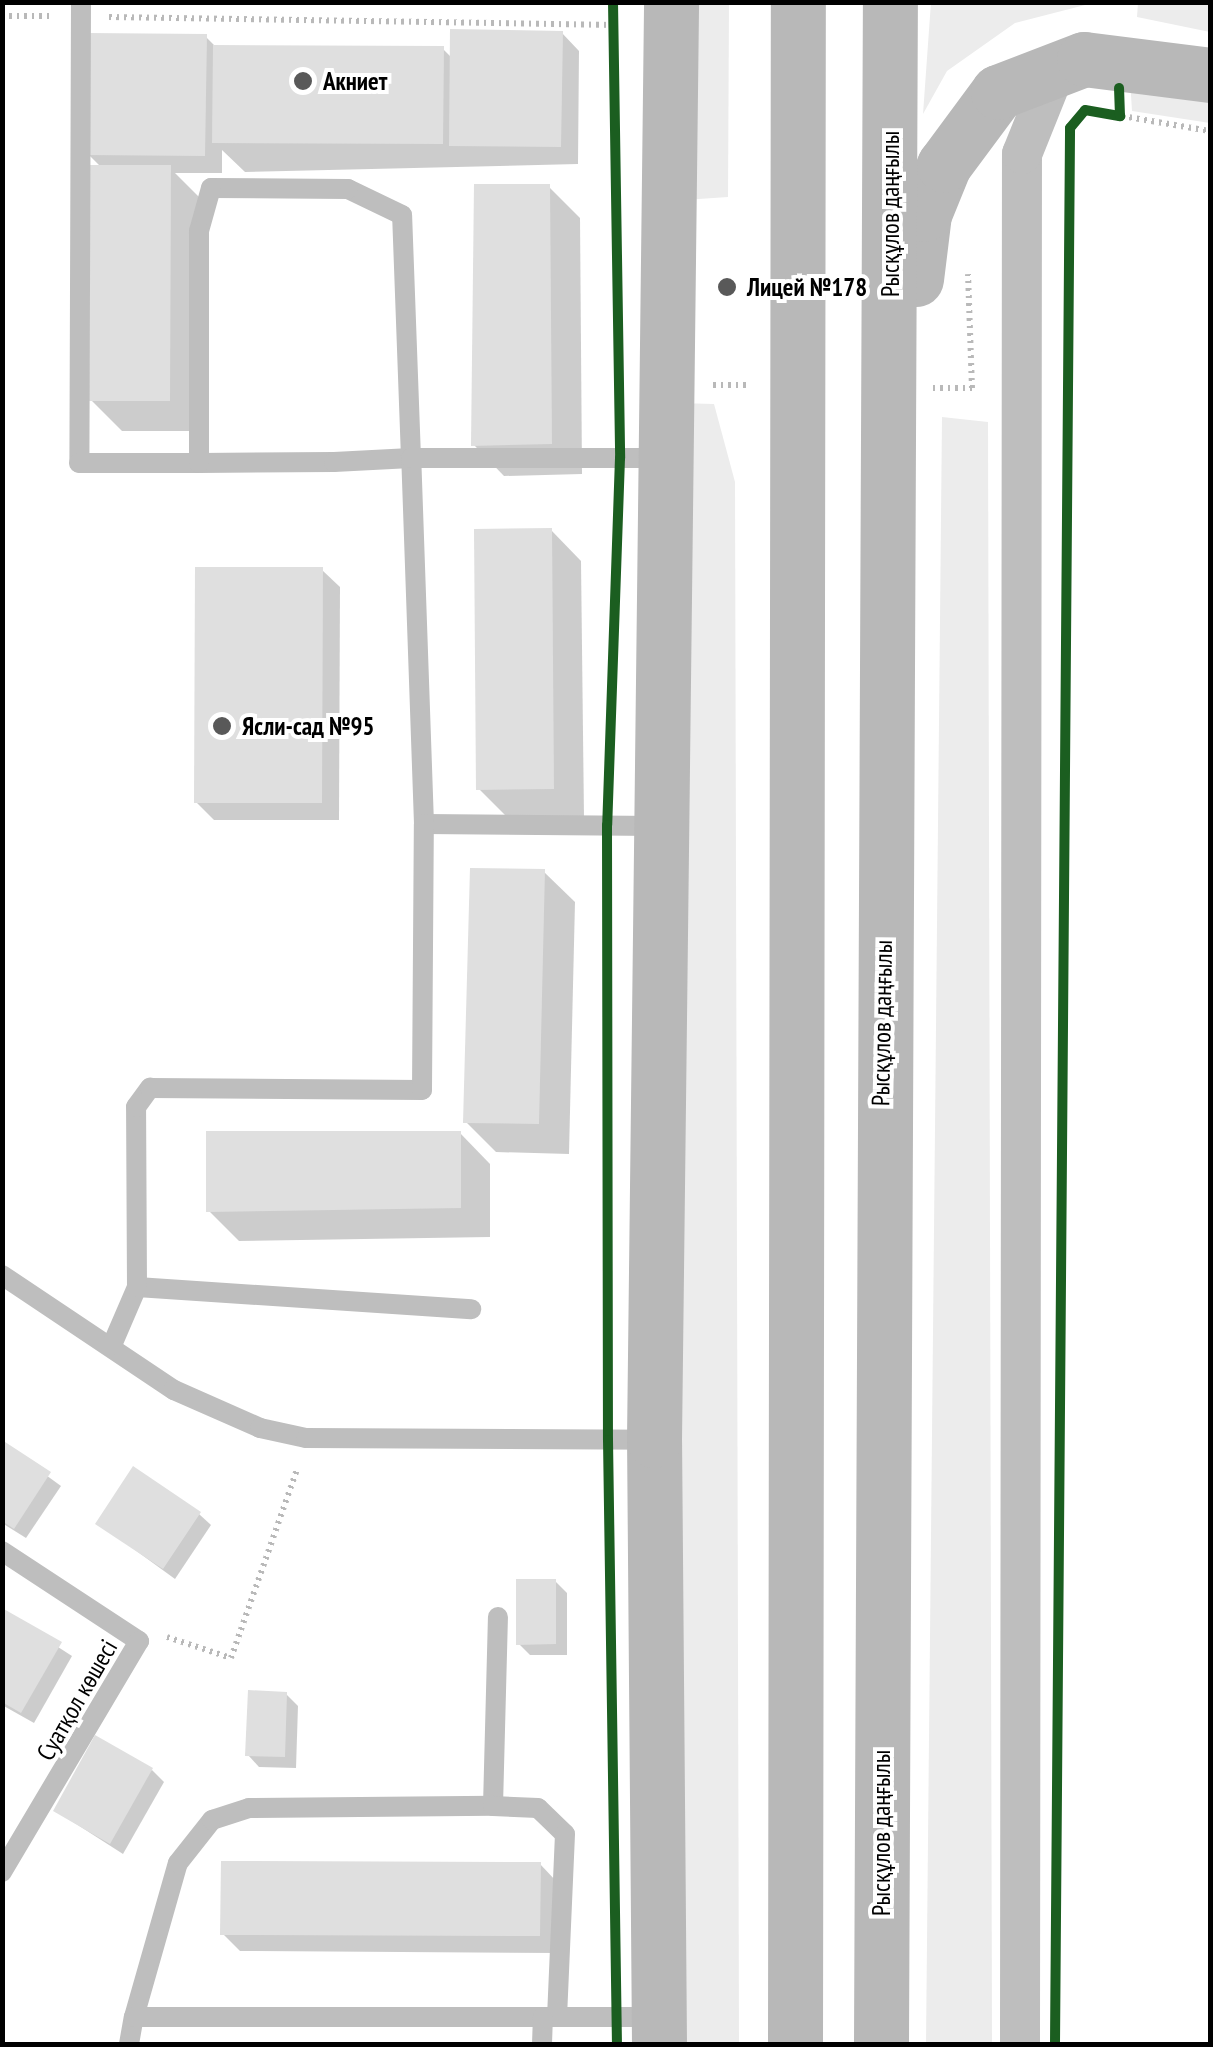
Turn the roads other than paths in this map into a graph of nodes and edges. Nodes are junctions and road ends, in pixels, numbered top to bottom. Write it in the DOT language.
graph roads {
  1 [pos="798,2"];
  2 [pos="890,2"];
  3 [pos="669,4"];
  4 [pos="81,9"];
  5 [pos="1084,59"];
  6 [pos="1210,74"];
  7 [pos="411,458"];
  8 [pos="662,458"];
  9 [pos="199,463"];
  10 [pos="890,480"];
  11 [pos="424,824"];
  12 [pos="660,826"];
  13 [pos="796,1220"];
  14 [pos="879,1222"];
  15 [pos="2,1275"];
  16 [pos="138,1287"];
  17 [pos="471,1309"];
  18 [pos="112,1345"];
  19 [pos="654,1440"];
  20 [pos="2,1551"];
  21 [pos="498,1617"];
  22 [pos="493,1806"];
  23 [pos="2,1872"];
  24 [pos="550,2017"];
  25 [pos="134,2018"];
  26 [pos="658,2030"];
  27 [pos="129,2044"];
  28 [pos="542,2044"];
  29 [pos="795,2044"];
  30 [pos="881,2044"];
  31 [pos="1020,2044"];
  1 -- 13 [label="main road"];
  2 -- 10 [label="main road, Рысқұлов даңғылы"];
  3 -- 8 [label="main road"];
  4 -- 9 [label="lane"];
  5 -- 6 [label="main road"];
  5 -- 10 [label="main road"];
  5 -- 31 [label="street"];
  7 -- 8 [label="lane"];
  7 -- 9 [label="lane"];
  7 -- 9 [label="lane"];
  7 -- 11 [label="lane"];
  8 -- 12 [label="main road"];
  10 -- 14 [label="main road, Рысқұлов даңғылы"];
  11 -- 12 [label="lane"];
  11 -- 16 [label="lane"];
  12 -- 19 [label="main road"];
  13 -- 14 [label="main road"];
  13 -- 29 [label="main road"];
  14 -- 30 [label="main road, Рысқұлов даңғылы"];
  15 -- 18 [label="lane"];
  16 -- 17 [label="lane"];
  16 -- 18 [label="lane"];
  18 -- 19 [label="lane"];
  19 -- 26 [label="main road"];
  20 -- 23 [label="lane, Суатқол көшесі"];
  21 -- 22 [label="lane"];
  22 -- 24 [label="lane"];
  22 -- 25 [label="lane"];
  24 -- 25 [label="lane"];
  24 -- 26 [label="lane"];
  24 -- 28 [label="lane"];
  25 -- 27 [label="lane"];
}
